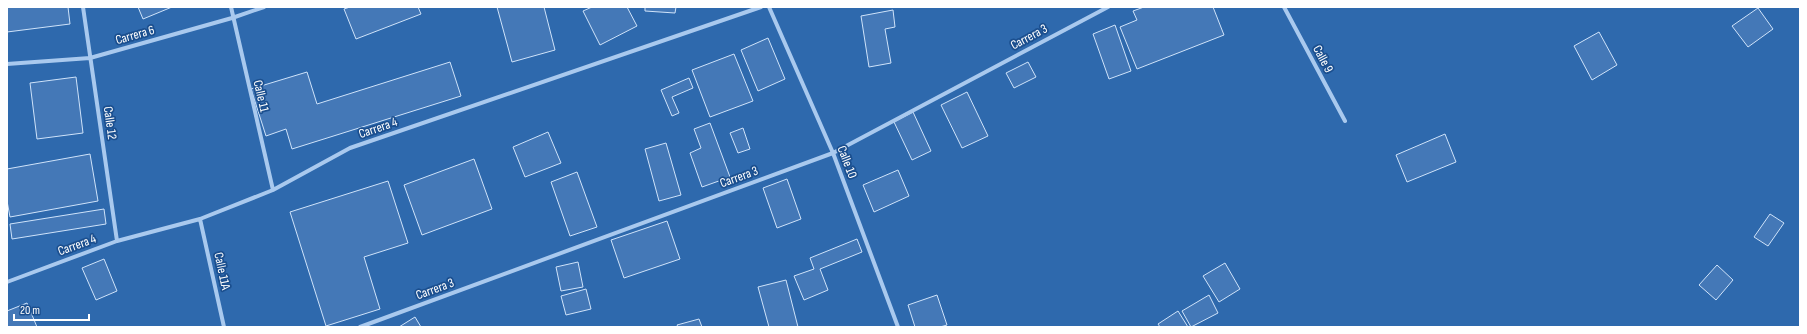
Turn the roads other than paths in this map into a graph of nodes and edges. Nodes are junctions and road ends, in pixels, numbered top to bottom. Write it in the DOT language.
graph roads {
  1 [pos="83,7"];
  2 [pos="231,7"];
  3 [pos="264,7"];
  4 [pos="762,7"];
  5 [pos="769,7"];
  6 [pos="1108,7"];
  7 [pos="1284,7"];
  8 [pos="232,18"];
  9 [pos="90,58"];
  10 [pos="7,64"];
  11 [pos="1345,121"];
  12 [pos="833,153"];
  13 [pos="273,190"];
  14 [pos="200,219"];
  15 [pos="117,241"];
  16 [pos="7,282"];
  17 [pos="224,327"];
  18 [pos="360,327"];
  19 [pos="898,327"];
  1 -- 9 [label="street, Calle 12"];
  2 -- 8 [label="street, Calle 11"];
  3 -- 8 [label="street, Carrera 6"];
  4 -- 13 [label="street, Carrera 4"];
  5 -- 12 [label="street, Calle 10"];
  6 -- 12 [label="street, Carrera 3"];
  7 -- 11 [label="street, Calle 9"];
  8 -- 9 [label="street, Carrera 6"];
  8 -- 13 [label="street, Calle 11"];
  9 -- 10 [label="street, Carrera 6"];
  9 -- 15 [label="street, Calle 12"];
  12 -- 18 [label="street, Carrera 3"];
  12 -- 19 [label="street, Calle 10"];
  13 -- 14 [label="street, Carrera 4"];
  14 -- 15 [label="street, Carrera 4"];
  14 -- 17 [label="street, Calle 11A"];
  15 -- 16 [label="street, Carrera 4"];
}
